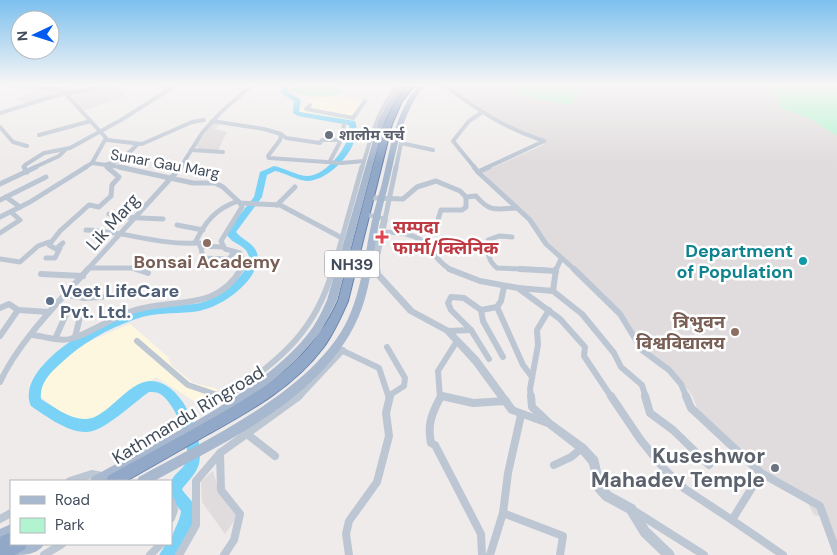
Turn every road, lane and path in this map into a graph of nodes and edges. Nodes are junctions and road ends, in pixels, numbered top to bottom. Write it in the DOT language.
graph roads {
  1 [pos="82,111"];
  2 [pos="135,111"];
  3 [pos="224,111"];
  4 [pos="322,111"];
  5 [pos="357,111"];
  6 [pos="381,111"];
  7 [pos="386,111"];
  8 [pos="394,111"];
  9 [pos="398,111"];
  10 [pos="404,111"];
  11 [pos="478,111"];
  12 [pos="481,113"];
  13 [pos="204,120"];
  14 [pos="91,121"];
  15 [pos="212,121"];
  16 [pos="344,124"];
  17 [pos="378,124"];
  18 [pos="0,127"];
  19 [pos="99,130"];
  20 [pos="281,134"];
  21 [pos="39,135"];
  22 [pos="107,140"];
  23 [pos="342,140"];
  24 [pos="138,144"];
  25 [pos="27,146"];
  26 [pos="70,148"];
  27 [pos="191,150"];
  28 [pos="433,150"];
  29 [pos="223,152"];
  30 [pos="331,161"];
  31 [pos="364,161"];
  32 [pos="92,163"];
  33 [pos="105,166"];
  34 [pos="26,172"];
  35 [pos="478,172"];
  36 [pos="46,178"];
  37 [pos="171,180"];
  38 [pos="0,184"];
  39 [pos="294,187"];
  40 [pos="6,197"];
  41 [pos="466,197"];
  42 [pos="381,199"];
  43 [pos="0,200"];
  44 [pos="240,202"];
  45 [pos="275,204"];
  46 [pos="20,206"];
  47 [pos="517,208"];
  48 [pos="11,212"];
  49 [pos="109,214"];
  50 [pos="0,217"];
  51 [pos="136,217"];
  52 [pos="377,217"];
  53 [pos="163,219"];
  54 [pos="437,223"];
  55 [pos="177,225"];
  56 [pos="86,230"];
  57 [pos="204,230"];
  58 [pos="122,232"];
  59 [pos="381,232"];
  60 [pos="0,234"];
  61 [pos="512,237"];
  62 [pos="342,238"];
  63 [pos="49,242"];
  64 [pos="63,243"];
  65 [pos="198,245"];
  66 [pos="222,247"];
  67 [pos="60,248"];
  68 [pos="234,252"];
  69 [pos="341,253"];
  70 [pos="46,258"];
  71 [pos="0,259"];
  72 [pos="561,259"];
  73 [pos="92,268"];
  74 [pos="556,271"];
  75 [pos="148,273"];
  76 [pos="42,274"];
  77 [pos="348,274"];
  78 [pos="83,276"];
  79 [pos="504,287"];
  80 [pos="518,288"];
  81 [pos="553,291"];
  82 [pos="67,295"];
  83 [pos="102,297"];
  84 [pos="497,307"];
  85 [pos="0,308"];
  86 [pos="18,310"];
  87 [pos="68,310"];
  88 [pos="481,310"];
  89 [pos="549,310"];
  90 [pos="49,312"];
  91 [pos="80,317"];
  92 [pos="471,330"];
  93 [pos="448,332"];
  94 [pos="32,335"];
  95 [pos="0,336"];
  96 [pos="75,336"];
  97 [pos="55,339"];
  98 [pos="137,341"];
  99 [pos="457,341"];
  100 [pos="386,347"];
  101 [pos="339,349"];
  102 [pos="503,358"];
  103 [pos="489,359"];
  104 [pos="3,369"];
  105 [pos="532,377"];
  106 [pos="0,382"];
  107 [pos="390,395"];
  108 [pos="441,396"];
  109 [pos="506,401"];
  110 [pos="242,413"];
  111 [pos="521,415"];
  112 [pos="550,424"];
  113 [pos="247,434"];
  114 [pos="582,448"];
  115 [pos="220,452"];
  116 [pos="275,456"];
  117 [pos="554,465"];
  118 [pos="709,465"];
  119 [pos="144,470"];
  120 [pos="760,472"];
  121 [pos="73,480"];
  122 [pos="104,480"];
  123 [pos="129,480"];
  124 [pos="631,509"];
  125 [pos="503,513"];
  126 [pos="732,520"];
  127 [pos="18,545"];
  128 [pos="35,545"];
  129 [pos="61,545"];
  130 [pos="160,545"];
  131 [pos="51,553"];
  132 [pos="837,553"];
  133 [pos="0,555"];
  134 [pos="18,555"];
  135 [pos="150,555"];
  136 [pos="180,555"];
  137 [pos="224,555"];
  138 [pos="349,555"];
  139 [pos="482,555"];
  140 [pos="490,555"];
  141 [pos="560,555"];
  142 [pos="669,555"];
  143 [pos="704,555"];
  144 [pos="784,555"];
  1 -- 14 [label="street, Sunar Gau Marg"];
  2 -- 19 [label="street"];
  3 -- 15 [label="street, Lik Marg"];
  4 -- 5 [label="street"];
  6 -- 17 [label="street"];
  7 -- 17 [label="main road"];
  8 -- 77 [label="highway, Kathmandu Ringroad / NH39"];
  9 -- 42 [label="highway, Kathmandu Ringroad / NH39"];
  10 -- 42 [label="main road"];
  11 -- 12 [label="street"];
  12 -- 35 [label="street"];
  12 -- 35 [label="street"];
  13 -- 24 [label="street"];
  14 -- 19 [label="street, Sunar Gau Marg"];
  14 -- 21 [label="street"];
  15 -- 20 [label="street"];
  15 -- 27 [label="street, Lik Marg"];
  16 -- 23 [label="street"];
  17 -- 31 [label="street"];
  17 -- 69 [label="main road"];
  18 -- 25 [label="street"];
  19 -- 22 [label="street, Sunar Gau Marg"];
  19 -- 26 [label="street"];
  20 -- 23 [label="street"];
  20 -- 30 [label="street"];
  22 -- 24 [label="street"];
  22 -- 32 [label="street, Sunar Gau Marg"];
  23 -- 30 [label="street"];
  24 -- 33 [label="street"];
  26 -- 34 [label="street"];
  26 -- 34 [label="street"];
  27 -- 29 [label="street"];
  27 -- 37 [label="street, Lik Marg"];
  28 -- 42 [label="street"];
  30 -- 31 [label="street"];
  31 -- 62 [label="street"];
  32 -- 33 [label="street, Sunar Gau Marg"];
  32 -- 46 [label="street"];
  33 -- 37 [label="street, Sunar Gau Marg"];
  33 -- 63 [label="street"];
  34 -- 38 [label="street"];
  35 -- 47 [label="street"];
  36 -- 40 [label="street"];
  37 -- 44 [label="street, Sunar Gau Marg"];
  37 -- 51 [label="street, Lik Marg"];
  39 -- 45 [label="street"];
  40 -- 43 [label="street"];
  40 -- 46 [label="street"];
  41 -- 42 [label="street"];
  41 -- 47 [label="street"];
  41 -- 54 [label="street"];
  42 -- 52 [label="highway, Kathmandu Ringroad / NH39"];
  42 -- 52 [label="street"];
  44 -- 45 [label="street"];
  44 -- 57 [label="street"];
  44 -- 66 [label="street"];
  45 -- 62 [label="street"];
  46 -- 48 [label="street"];
  47 -- 72 [label="street"];
  48 -- 50 [label="street"];
  48 -- 60 [label="street"];
  49 -- 51 [label="street"];
  51 -- 53 [label="street"];
  51 -- 58 [label="street, Lik Marg"];
  52 -- 59 [label="street"];
  52 -- 77 [label="highway, Kathmandu Ringroad / NH39"];
  52 -- 101 [label="main road"];
  55 -- 57 [label="street"];
  56 -- 58 [label="street"];
  57 -- 65 [label="street"];
  58 -- 65 [label="street"];
  58 -- 73 [label="street, Lik Marg"];
  59 -- 79 [label="street"];
  59 -- 93 [label="street"];
  61 -- 74 [label="street"];
  62 -- 69 [label="street"];
  63 -- 67 [label="street"];
  63 -- 71 [label="street"];
  64 -- 67 [label="street"];
  65 -- 66 [label="street"];
  65 -- 68 [label="street"];
  66 -- 68 [label="street"];
  67 -- 70 [label="street"];
  68 -- 96 [label="street"];
  69 -- 77 [label="main road"];
  69 -- 110 [label="street"];
  72 -- 74 [label="street"];
  72 -- 120 [label="street"];
  73 -- 75 [label="street"];
  73 -- 78 [label="street, Lik Marg"];
  74 -- 81 [label="street"];
  76 -- 78 [label="street"];
  77 -- 110 [label="main road"];
  77 -- 110 [label="highway, Kathmandu Ringroad / NH39"];
  78 -- 82 [label="street, Lik Marg"];
  79 -- 80 [label="street"];
  79 -- 84 [label="street"];
  80 -- 81 [label="street"];
  80 -- 89 [label="street"];
  81 -- 118 [label="street"];
  82 -- 83 [label="street"];
  82 -- 90 [label="street, Lik Marg"];
  84 -- 88 [label="street"];
  84 -- 105 [label="street"];
  85 -- 86 [label="street"];
  86 -- 90 [label="street"];
  86 -- 95 [label="street"];
  87 -- 97 [label="street"];
  88 -- 92 [label="street"];
  88 -- 102 [label="street"];
  89 -- 105 [label="street"];
  89 -- 126 [label="street"];
  90 -- 94 [label="street, Lik Marg"];
  91 -- 96 [label="street"];
  92 -- 93 [label="street"];
  92 -- 103 [label="street"];
  93 -- 99 [label="street"];
  94 -- 97 [label="street"];
  94 -- 104 [label="street, Lik Marg"];
  96 -- 97 [label="street"];
  98 -- 110 [label="street"];
  99 -- 108 [label="street"];
  99 -- 109 [label="street"];
  100 -- 107 [label="street"];
  101 -- 107 [label="street"];
  101 -- 110 [label="main road"];
  101 -- 110 [label="street"];
  104 -- 106 [label="street, Lik Marg"];
  105 -- 112 [label="street"];
  107 -- 138 [label="street"];
  108 -- 109 [label="street"];
  108 -- 139 [label="street"];
  109 -- 111 [label="street"];
  110 -- 113 [label="street"];
  110 -- 119 [label="highway, Kathmandu Ringroad / NH39"];
  111 -- 112 [label="street"];
  111 -- 125 [label="street"];
  112 -- 114 [label="street"];
  113 -- 115 [label="street"];
  113 -- 116 [label="street"];
  114 -- 117 [label="street"];
  114 -- 124 [label="street"];
  115 -- 136 [label="street"];
  115 -- 137 [label="street"];
  119 -- 122 [label="highway, Kathmandu Ringroad / NH39"];
  119 -- 123 [label="highway, Kathmandu Ringroad / NH39"];
  120 -- 126 [label="street"];
  120 -- 132 [label="street"];
  121 -- 122 [label="street"];
  124 -- 142 [label="street"];
  124 -- 143 [label="street"];
  125 -- 140 [label="street"];
  125 -- 141 [label="street"];
  126 -- 144 [label="street"];
  127 -- 133 [label="highway"];
  128 -- 134 [label="main road"];
  129 -- 131 [label="street"];
  130 -- 135 [label="street"];
}
